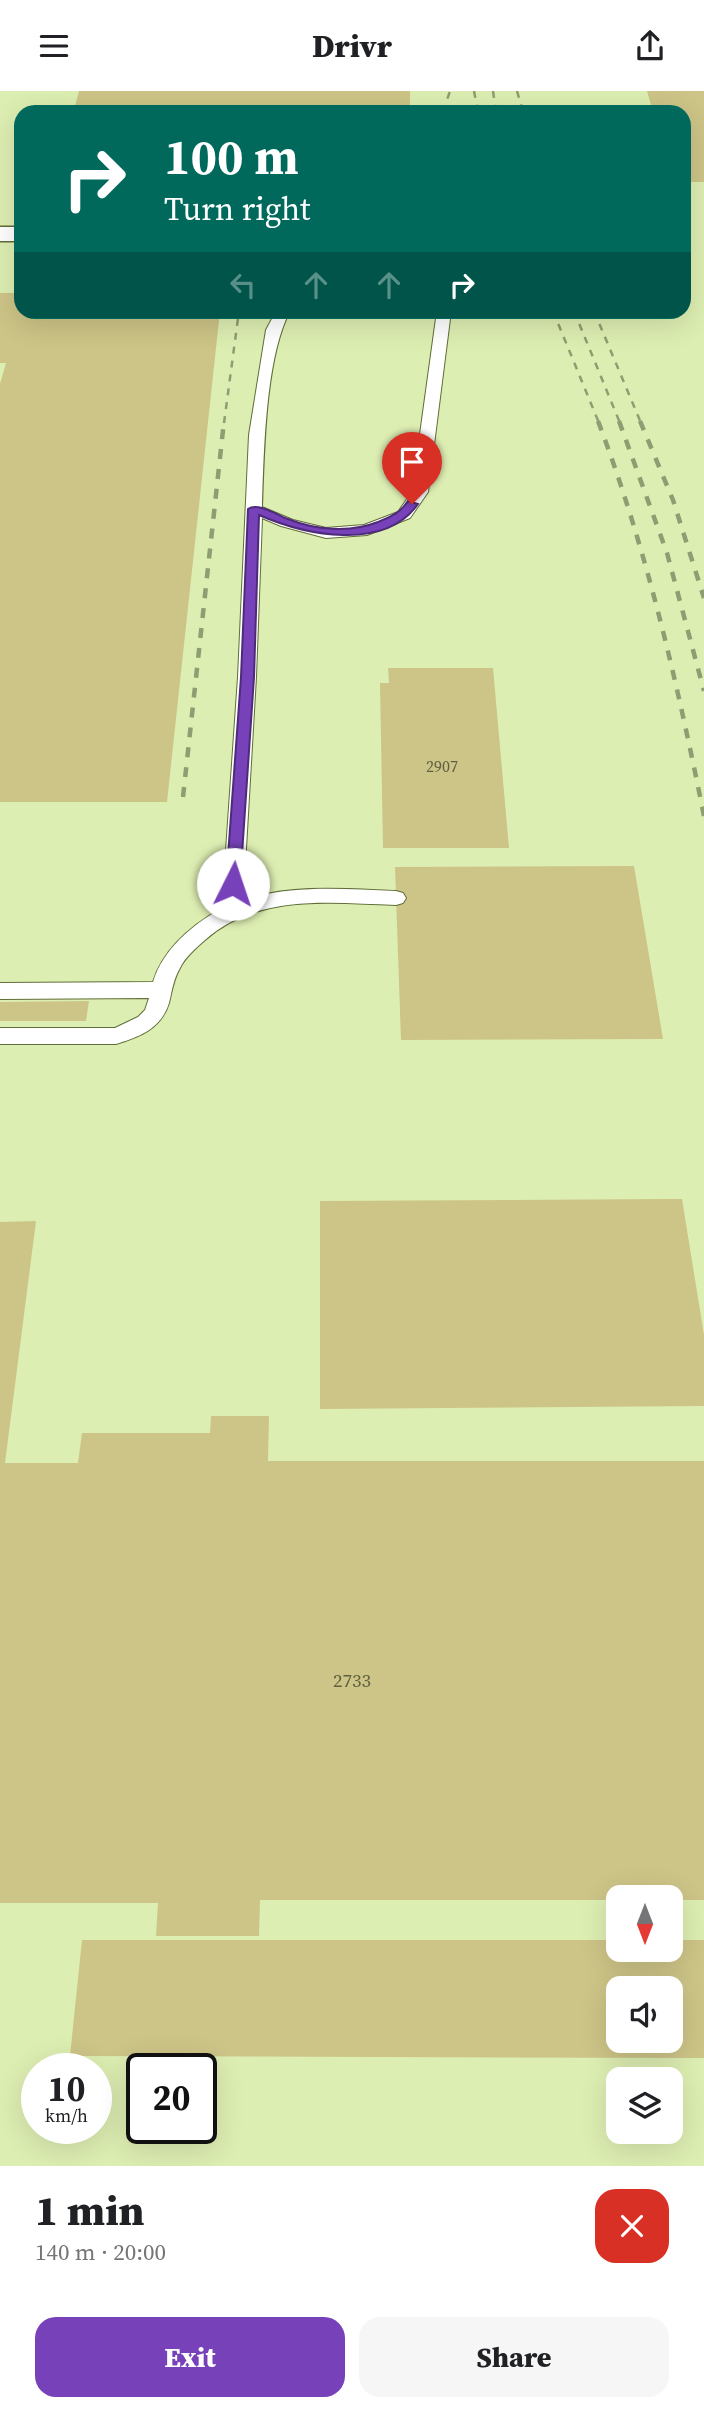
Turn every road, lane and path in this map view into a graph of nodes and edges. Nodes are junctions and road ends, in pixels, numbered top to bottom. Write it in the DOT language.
graph roads {
  1 [pos="279,319"];
  2 [pos="443,319"];
  3 [pos="254,509"];
  4 [pos="396,898"];
  5 [pos="232,909"];
  6 [pos="162,990"];
  7 [pos="0,991"];
  8 [pos="0,1036"];
  1 -- 3 [label="lane"];
  2 -- 3 [label="lane"];
  3 -- 5 [label="lane"];
  4 -- 5 [label="lane"];
  5 -- 6 [label="lane"];
  6 -- 7 [label="lane"];
  6 -- 8 [label="lane"];
}
